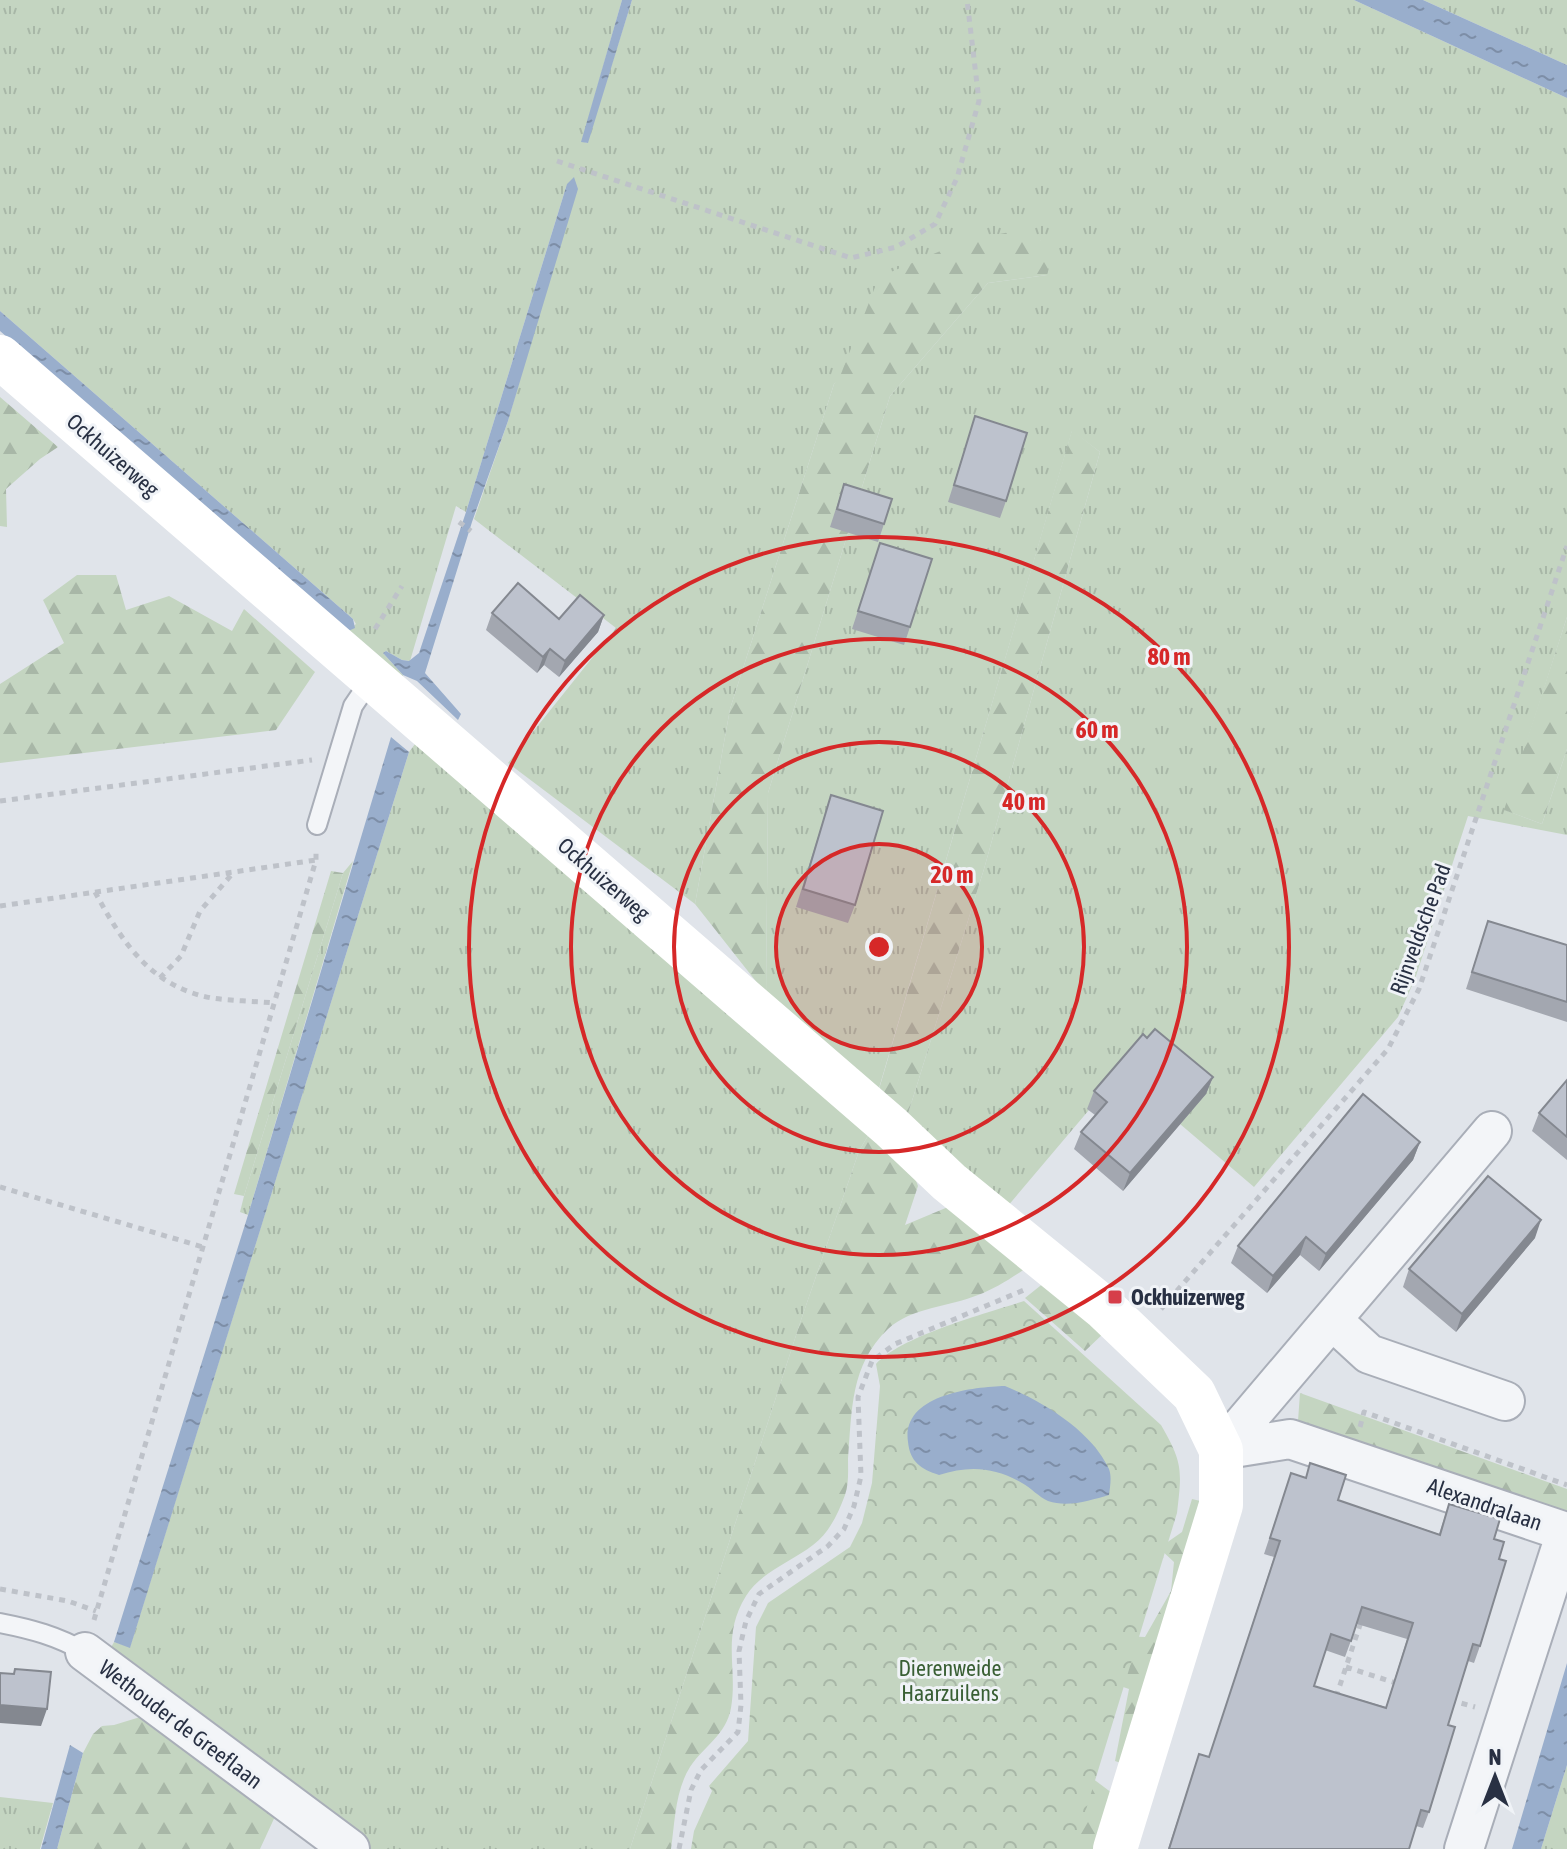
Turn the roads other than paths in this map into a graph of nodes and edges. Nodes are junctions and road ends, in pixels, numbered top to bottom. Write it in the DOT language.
graph roads {
  1 [pos="0,357"];
  2 [pos="361,669"];
  3 [pos="317,825"];
  4 [pos="1492,1131"];
  5 [pos="1332,1320"];
  6 [pos="1505,1401"];
  7 [pos="1221,1450"];
  8 [pos="0,1623"];
  9 [pos="85,1652"];
  10 [pos="350,1849"];
  11 [pos="1115,1849"];
  12 [pos="1464,1849"];
  1 -- 2 [label="street, Ockhuizerweg"];
  2 -- 3 [label="lane"];
  2 -- 7 [label="street, Ockhuizerweg"];
  4 -- 5 [label="street"];
  5 -- 6 [label="street"];
  5 -- 7 [label="street"];
  7 -- 11 [label="street, Ockhuizerweg"];
  7 -- 12 [label="street, Alexandralaan"];
  8 -- 9 [label="lane, Wethouder de Greeflaan"];
  9 -- 10 [label="street, Wethouder de Greeflaan"];
}
